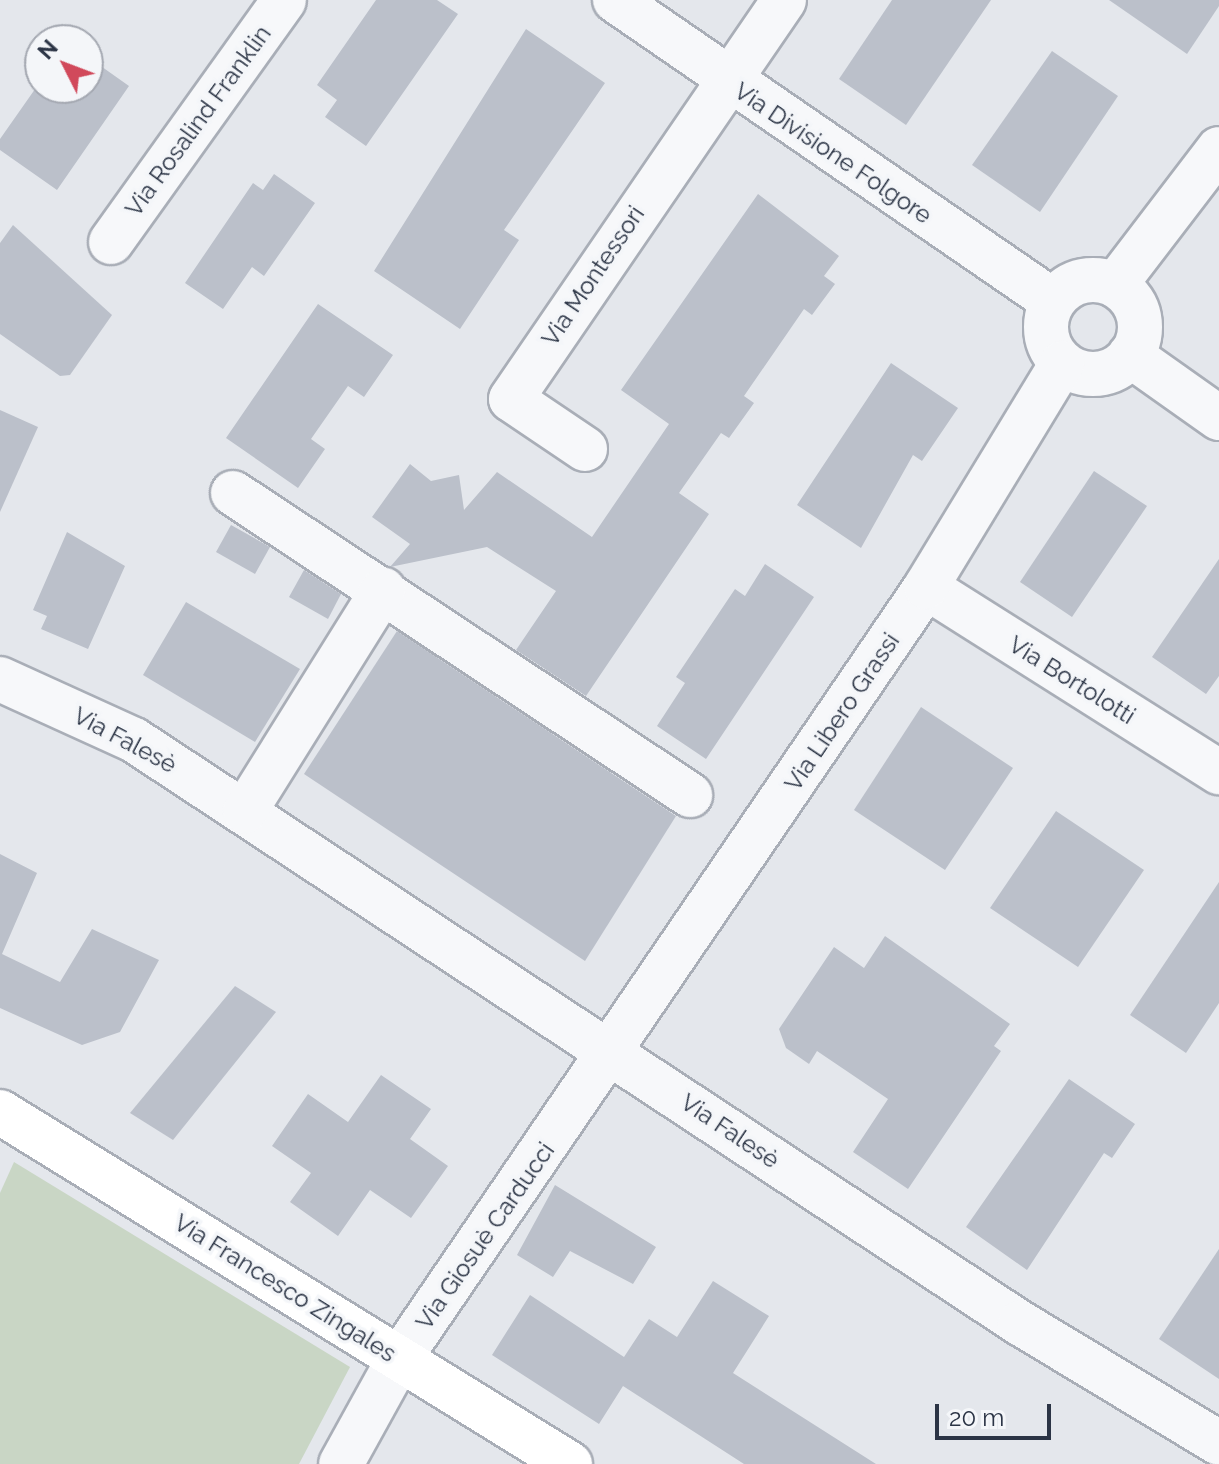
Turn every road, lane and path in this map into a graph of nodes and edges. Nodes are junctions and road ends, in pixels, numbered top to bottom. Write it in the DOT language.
graph roads {
  1 [pos="284,0"];
  2 [pos="615,0"];
  3 [pos="784,0"];
  4 [pos="727,80"];
  5 [pos="1219,149"];
  6 [pos="111,242"];
  7 [pos="1115,285"];
  8 [pos="1053,301"];
  9 [pos="1130,355"];
  10 [pos="1062,363"];
  11 [pos="1219,418"];
  12 [pos="585,449"];
  13 [pos="233,493"];
  14 [pos="926,587"];
  15 [pos="383,590"];
  16 [pos="0,679"];
  17 [pos="1219,772"];
  18 [pos="690,795"];
  19 [pos="245,811"];
  20 [pos="611,1054"];
  21 [pos="0,1112"];
  22 [pos="399,1359"];
  23 [pos="1219,1443"];
  24 [pos="341,1464"];
  25 [pos="570,1464"];
  1 -- 6 [label="street, Via Rosalind Franklin"];
  2 -- 4 [label="street, Via Divisione Folgore"];
  3 -- 4 [label="street"];
  4 -- 8 [label="street, Via Divisione Folgore"];
  4 -- 12 [label="street, Via Montessori"];
  5 -- 7 [label="street"];
  7 -- 8 [label="street"];
  7 -- 9 [label="street"];
  8 -- 10 [label="street"];
  9 -- 10 [label="street"];
  9 -- 11 [label="street"];
  10 -- 14 [label="street, Via Libero Grassi"];
  13 -- 15 [label="street"];
  14 -- 17 [label="street, Via Bortolotti"];
  14 -- 20 [label="street, Via Libero Grassi"];
  15 -- 18 [label="street"];
  15 -- 19 [label="street"];
  16 -- 19 [label="street, Via Falesè"];
  19 -- 20 [label="street, Via Falesè"];
  20 -- 22 [label="street, Via Giosuè Carducci"];
  20 -- 23 [label="street, Via Falesè"];
  21 -- 22 [label="street, Via Francesco Zingales"];
  22 -- 24 [label="street, Via Giosuè Carducci"];
  22 -- 25 [label="street, Via Francesco Zingales"];
}
